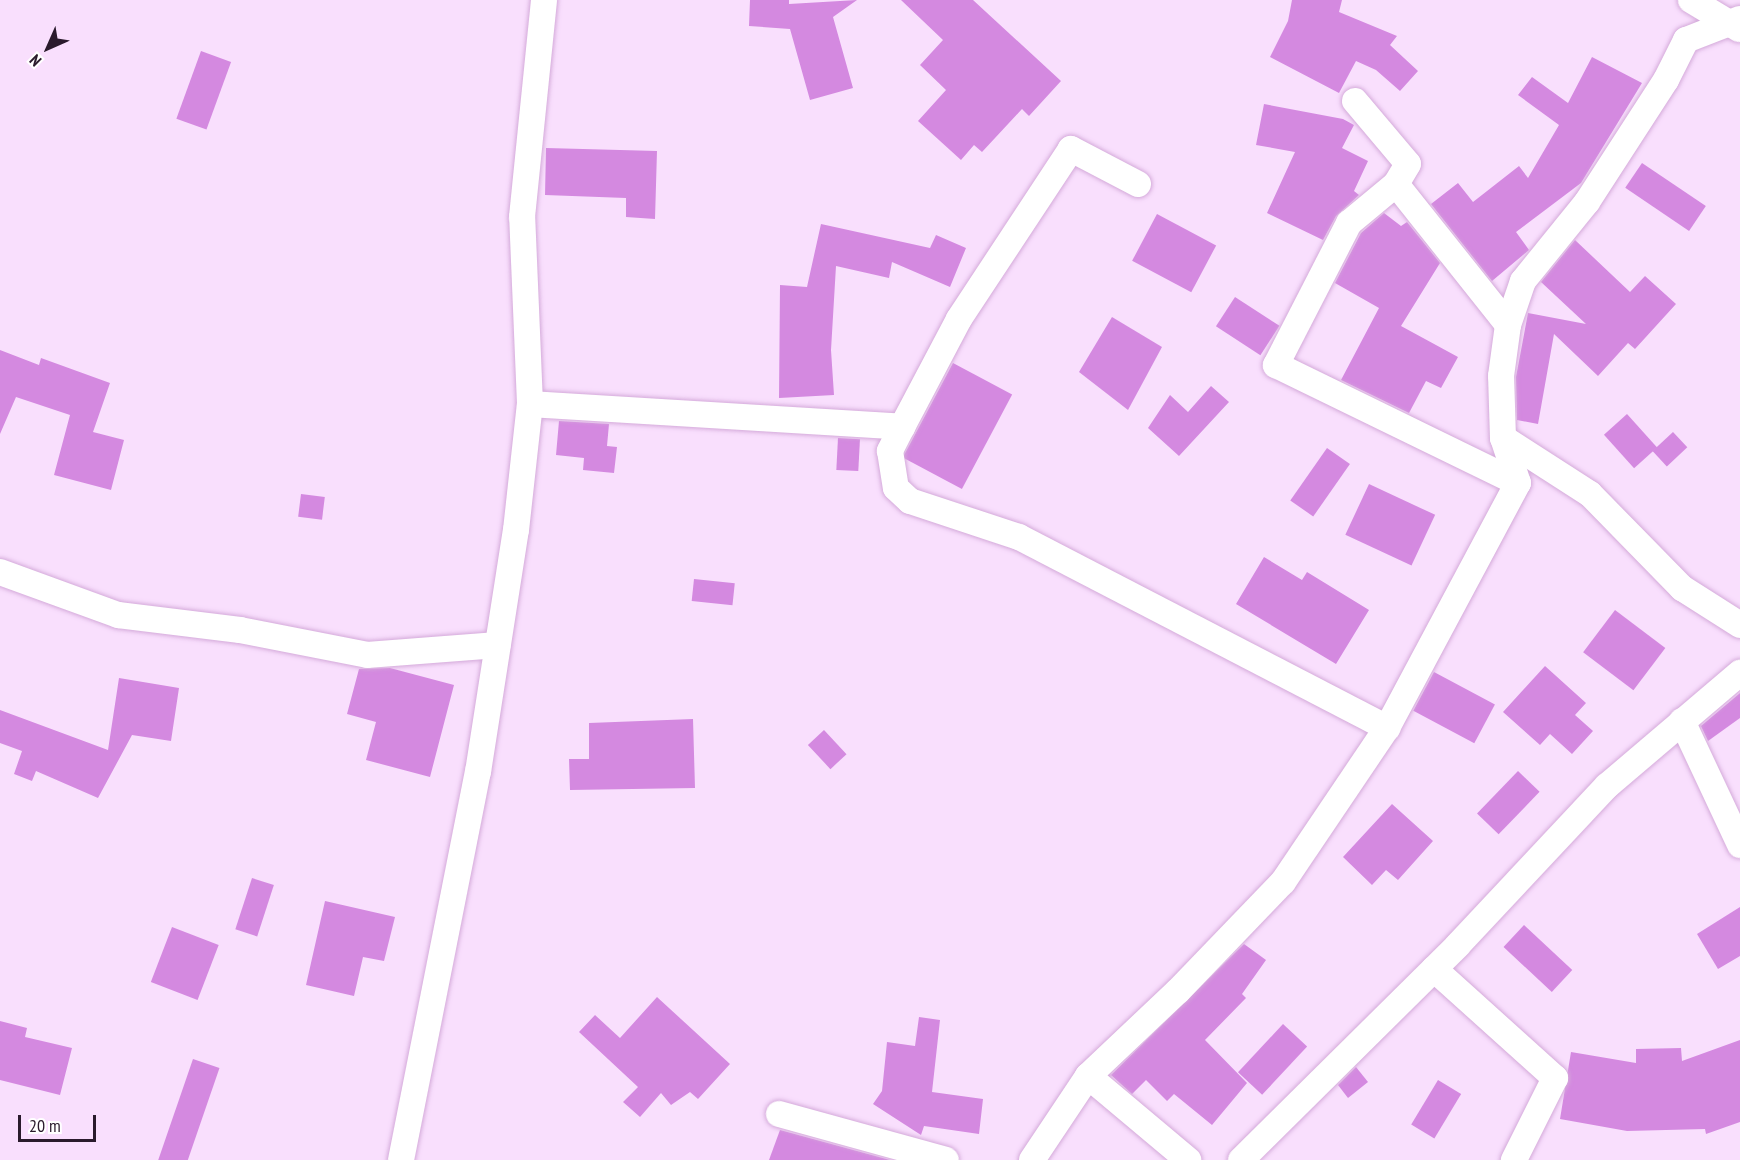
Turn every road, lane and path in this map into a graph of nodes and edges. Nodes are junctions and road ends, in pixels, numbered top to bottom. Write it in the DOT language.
graph roads {
  1 [pos="544,0"];
  2 [pos="1691,0"];
  3 [pos="1738,25"];
  4 [pos="1355,101"];
  5 [pos="1138,184"];
  6 [pos="1396,184"];
  7 [pos="1508,325"];
  8 [pos="530,404"];
  9 [pos="902,427"];
  10 [pos="1503,438"];
  11 [pos="1518,483"];
  12 [pos="0,572"];
  13 [pos="1740,625"];
  14 [pos="498,645"];
  15 [pos="1740,673"];
  16 [pos="1682,721"];
  17 [pos="1387,728"];
  18 [pos="1740,845"];
  19 [pos="1434,969"];
  20 [pos="1088,1076"];
  21 [pos="779,1114"];
  22 [pos="1249,1158"];
  23 [pos="401,1160"];
  24 [pos="946,1160"];
  25 [pos="1032,1160"];
  26 [pos="1188,1160"];
  27 [pos="1514,1160"];
  1 -- 8 [label="street"];
  2 -- 3 [label="street"];
  3 -- 7 [label="street"];
  4 -- 6 [label="street"];
  5 -- 9 [label="street"];
  6 -- 7 [label="street"];
  6 -- 11 [label="street"];
  7 -- 10 [label="street"];
  8 -- 9 [label="street"];
  8 -- 14 [label="street"];
  9 -- 17 [label="street"];
  10 -- 11 [label="street"];
  10 -- 13 [label="street"];
  11 -- 17 [label="street"];
  12 -- 14 [label="street"];
  14 -- 23 [label="street"];
  15 -- 16 [label="street"];
  16 -- 18 [label="street"];
  16 -- 19 [label="street"];
  17 -- 20 [label="street"];
  19 -- 22 [label="street"];
  19 -- 27 [label="street"];
  20 -- 25 [label="street"];
  20 -- 26 [label="street"];
  21 -- 24 [label="street"];
}
